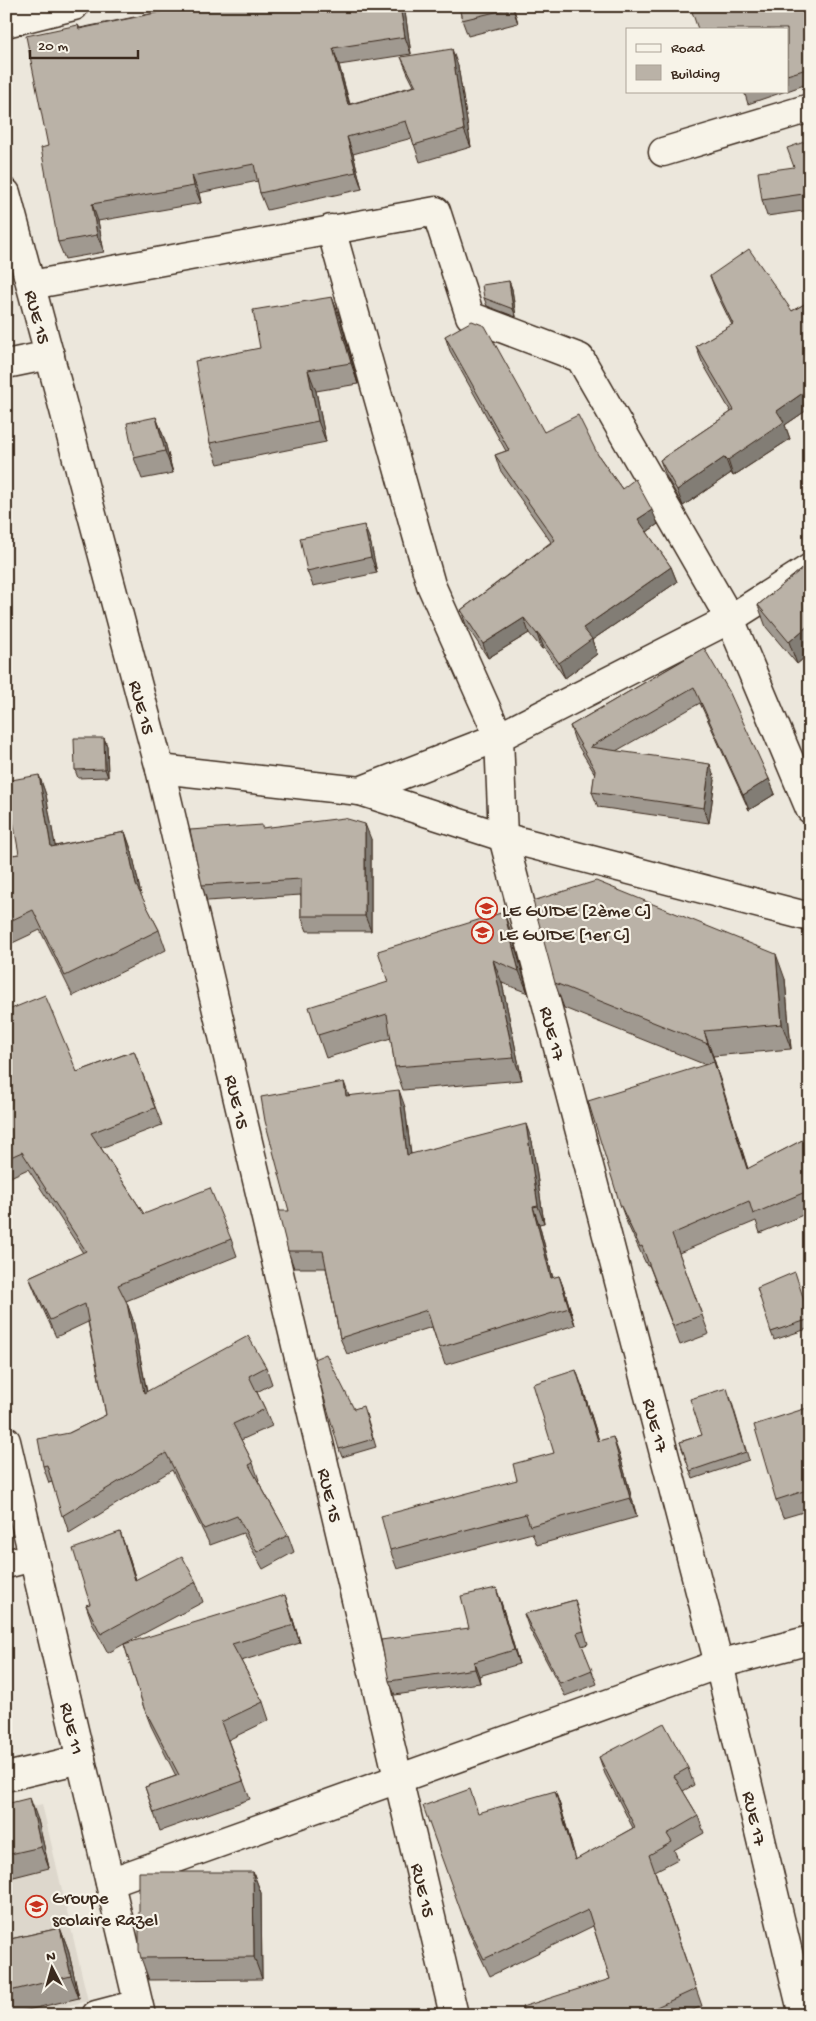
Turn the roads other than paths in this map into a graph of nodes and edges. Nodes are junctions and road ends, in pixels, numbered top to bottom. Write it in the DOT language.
graph roads {
  1 [pos="74,6"];
  2 [pos="6,23"];
  3 [pos="810,108"];
  4 [pos="663,152"];
  5 [pos="6,193"];
  6 [pos="331,229"];
  7 [pos="31,284"];
  8 [pos="50,355"];
  9 [pos="6,364"];
  10 [pos="810,568"];
  11 [pos="730,619"];
  12 [pos="499,737"];
  13 [pos="160,769"];
  14 [pos="360,791"];
  15 [pos="810,809"];
  16 [pos="503,837"];
  17 [pos="810,917"];
  18 [pos="6,1441"];
  19 [pos="33,1557"];
  20 [pos="6,1564"];
  21 [pos="810,1640"];
  22 [pos="719,1664"];
  23 [pos="81,1759"];
  24 [pos="6,1777"];
  25 [pos="397,1779"];
  26 [pos="110,1882"];
  27 [pos="140,2010"];
  28 [pos="96,2015"];
  29 [pos="454,2015"];
  30 [pos="803,2015"];
  1 -- 2 [label="street"];
  3 -- 4 [label="street"];
  5 -- 7 [label="street, RUE 15"];
  6 -- 7 [label="street"];
  6 -- 11 [label="street"];
  6 -- 12 [label="street"];
  7 -- 8 [label="street, RUE 15"];
  8 -- 9 [label="street"];
  8 -- 13 [label="street, RUE 15"];
  10 -- 11 [label="street"];
  11 -- 12 [label="street"];
  11 -- 15 [label="street"];
  12 -- 14 [label="street"];
  12 -- 16 [label="street, RUE 17"];
  13 -- 14 [label="street"];
  13 -- 25 [label="street, RUE 15"];
  14 -- 16 [label="street"];
  16 -- 17 [label="street"];
  16 -- 22 [label="street, RUE 17"];
  18 -- 19 [label="street, RUE 11"];
  19 -- 20 [label="street"];
  19 -- 23 [label="street, RUE 11"];
  21 -- 22 [label="street"];
  22 -- 25 [label="street"];
  22 -- 30 [label="street, RUE 17"];
  23 -- 24 [label="street"];
  23 -- 26 [label="street, RUE 11"];
  25 -- 26 [label="street"];
  25 -- 29 [label="street, RUE 15"];
  26 -- 27 [label="street, RUE 11"];
  27 -- 28 [label="street"];
}
